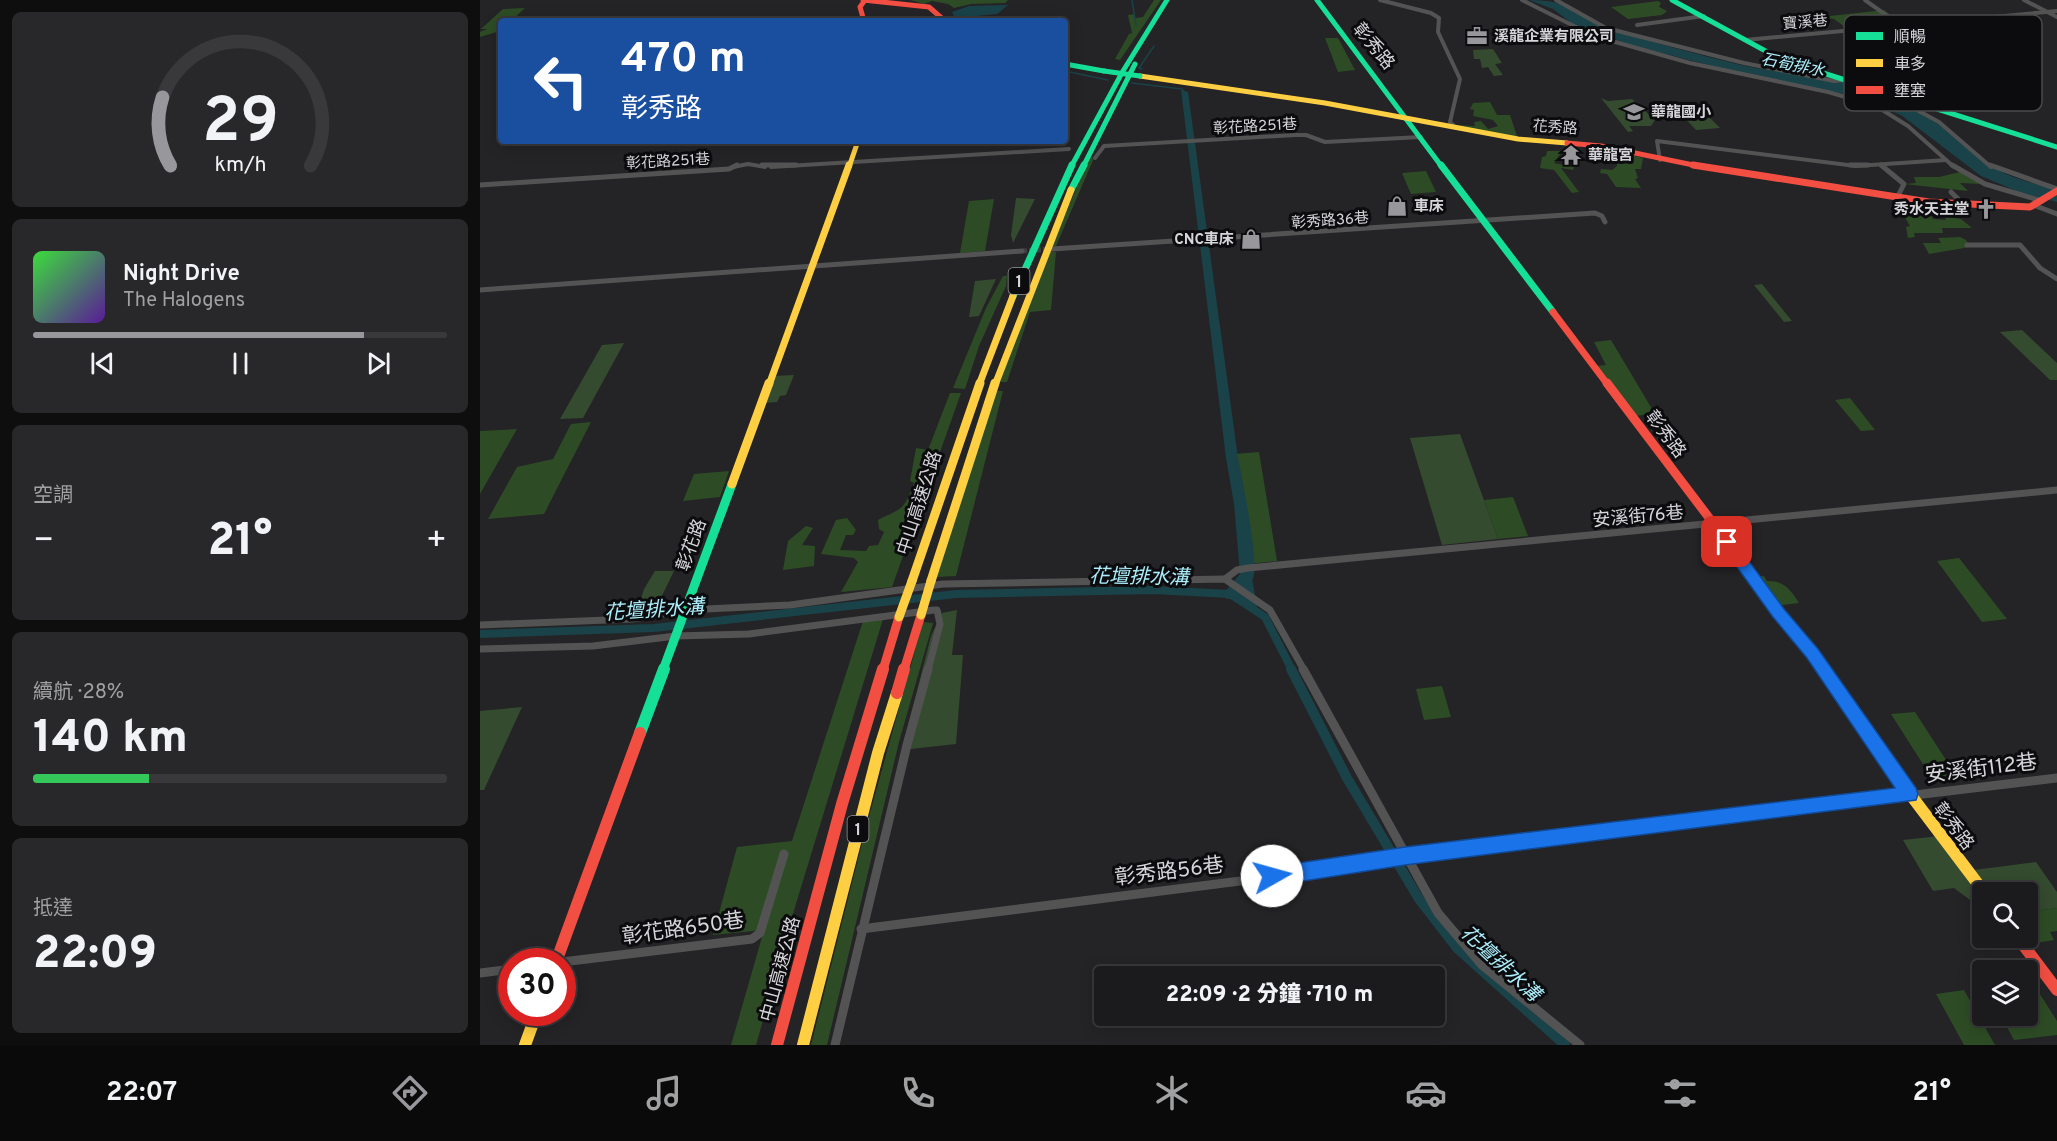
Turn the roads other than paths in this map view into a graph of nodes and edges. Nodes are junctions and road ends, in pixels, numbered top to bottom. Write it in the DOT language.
graph roads {
  1 [pos="865,0"];
  2 [pos="1167,0"];
  3 [pos="1175,0"];
  4 [pos="1317,0"];
  5 [pos="1380,0"];
  6 [pos="1522,0"];
  7 [pos="1556,0"];
  8 [pos="1672,0"];
  9 [pos="1865,0"];
  10 [pos="2024,0"];
  11 [pos="2057,11"];
  12 [pos="2046,12"];
  13 [pos="1886,15"];
  14 [pos="2012,15"];
  15 [pos="1704,16"];
  16 [pos="2057,17"];
  17 [pos="863,18"];
  18 [pos="942,18"];
  19 [pos="1637,25"];
  20 [pos="1844,30"];
  21 [pos="1745,40"];
  22 [pos="1068,65"];
  23 [pos="1844,80"];
  24 [pos="1844,80"];
  25 [pos="1834,81"];
  26 [pos="1792,84"];
  27 [pos="1844,96"];
  28 [pos="1886,111"];
  29 [pos="1919,111"];
  30 [pos="1944,111"];
  31 [pos="1408,120"];
  32 [pos="1456,128"];
  33 [pos="1421,137"];
  34 [pos="857,144"];
  35 [pos="2057,147"];
  36 [pos="1069,149"];
  37 [pos="1095,158"];
  38 [pos="1660,160"];
  39 [pos="1946,160"];
  40 [pos="850,162"];
  41 [pos="1881,165"];
  42 [pos="480,185"];
  43 [pos="2057,190"];
  44 [pos="1951,192"];
  45 [pos="1898,196"];
  46 [pos="1962,203"];
  47 [pos="2039,203"];
  48 [pos="2057,214"];
  49 [pos="1484,221"];
  50 [pos="1605,222"];
  51 [pos="1967,245"];
  52 [pos="1052,249"];
  53 [pos="1022,251"];
  54 [pos="811,266"];
  55 [pos="2057,279"];
  56 [pos="480,290"];
  57 [pos="2057,490"];
  58 [pos="1714,524"];
  59 [pos="1225,579"];
  60 [pos="684,614"];
  61 [pos="480,625"];
  62 [pos="676,634"];
  63 [pos="480,649"];
  64 [pos="2057,778"];
  65 [pos="1910,794"];
  66 [pos="784,854"];
  67 [pos="1405,856"];
  68 [pos="1976,882"];
  69 [pos="861,929"];
  70 [pos="561,948"];
  71 [pos="2026,948"];
  72 [pos="576,960"];
  73 [pos="498,971"];
  74 [pos="480,973"];
  75 [pos="2057,990"];
  76 [pos="532,1026"];
  77 [pos="525,1045"];
  78 [pos="777,1045"];
  79 [pos="803,1045"];
  80 [pos="834,1045"];
  81 [pos="1580,1045"];
  1 -- 17 [label="main road"];
  1 -- 18 [label="main road"];
  2 -- 78 [label="main road, 中山高速公路 / 1, bridge"];
  3 -- 79 [label="main road, 中山高速公路 / 1, bridge"];
  4 -- 31 [label="main road, 彰秀路"];
  5 -- 32 [label="street"];
  6 -- 26 [label="street"];
  7 -- 25 [label="street"];
  8 -- 15 [label="main road"];
  9 -- 13 [label="street"];
  10 -- 12 [label="street"];
  11 -- 12 [label="street, 寶溪巷"];
  12 -- 14 [label="street, 寶溪巷"];
  12 -- 16 [label="street"];
  15 -- 19 [label="street"];
  15 -- 21 [label="main road"];
  20 -- 21 [label="street, 寶溪巷"];
  21 -- 24 [label="main road"];
  22 -- 31 [label="main road, 花秀路, bridge"];
  23 -- 25 [label="street"];
  25 -- 26 [label="street"];
  26 -- 27 [label="street"];
  28 -- 39 [label="street"];
  29 -- 43 [label="street"];
  30 -- 35 [label="main road"];
  31 -- 32 [label="main road, 花秀路"];
  31 -- 33 [label="main road, 彰秀路"];
  32 -- 38 [label="main road, 花秀路"];
  33 -- 37 [label="street, 彰花路251巷"];
  33 -- 49 [label="main road, 彰秀路"];
  34 -- 40 [label="main road, 彰花路"];
  36 -- 40 [label="street, 彰花路251巷"];
  38 -- 41 [label="street"];
  38 -- 45 [label="main road, 花秀路"];
  39 -- 41 [label="street"];
  39 -- 47 [label="street"];
  40 -- 42 [label="street, 彰花路251巷"];
  40 -- 54 [label="main road, 彰花路"];
  41 -- 45 [label="street"];
  43 -- 47 [label="main road"];
  44 -- 46 [label="street"];
  45 -- 46 [label="main road, 花秀路"];
  46 -- 47 [label="main road, 花秀路"];
  47 -- 48 [label="street"];
  49 -- 50 [label="street, 彰秀路36巷"];
  49 -- 52 [label="street, 彰秀路36巷"];
  49 -- 58 [label="main road, 彰秀路"];
  51 -- 55 [label="street"];
  53 -- 54 [label="street"];
  54 -- 56 [label="street"];
  54 -- 60 [label="main road, 彰花路"];
  57 -- 58 [label="street, 安溪街76巷"];
  58 -- 59 [label="street, 安溪街76巷"];
  58 -- 65 [label="main road, 彰秀路"];
  59 -- 60 [label="street"];
  59 -- 67 [label="street"];
  60 -- 61 [label="street"];
  60 -- 62 [label="main road, 彰花路"];
  62 -- 63 [label="street"];
  62 -- 69 [label="street"];
  62 -- 70 [label="main road, 彰花路"];
  64 -- 65 [label="street, 安溪街112巷"];
  65 -- 67 [label="street, 彰秀路56巷"];
  65 -- 68 [label="main road, 彰秀路"];
  66 -- 72 [label="street, 彰花路650巷"];
  67 -- 69 [label="street, 彰秀路56巷"];
  67 -- 81 [label="street"];
  69 -- 80 [label="street"];
  71 -- 75 [label="main road"];
  73 -- 74 [label="street"];
  76 -- 77 [label="main road"];
}
